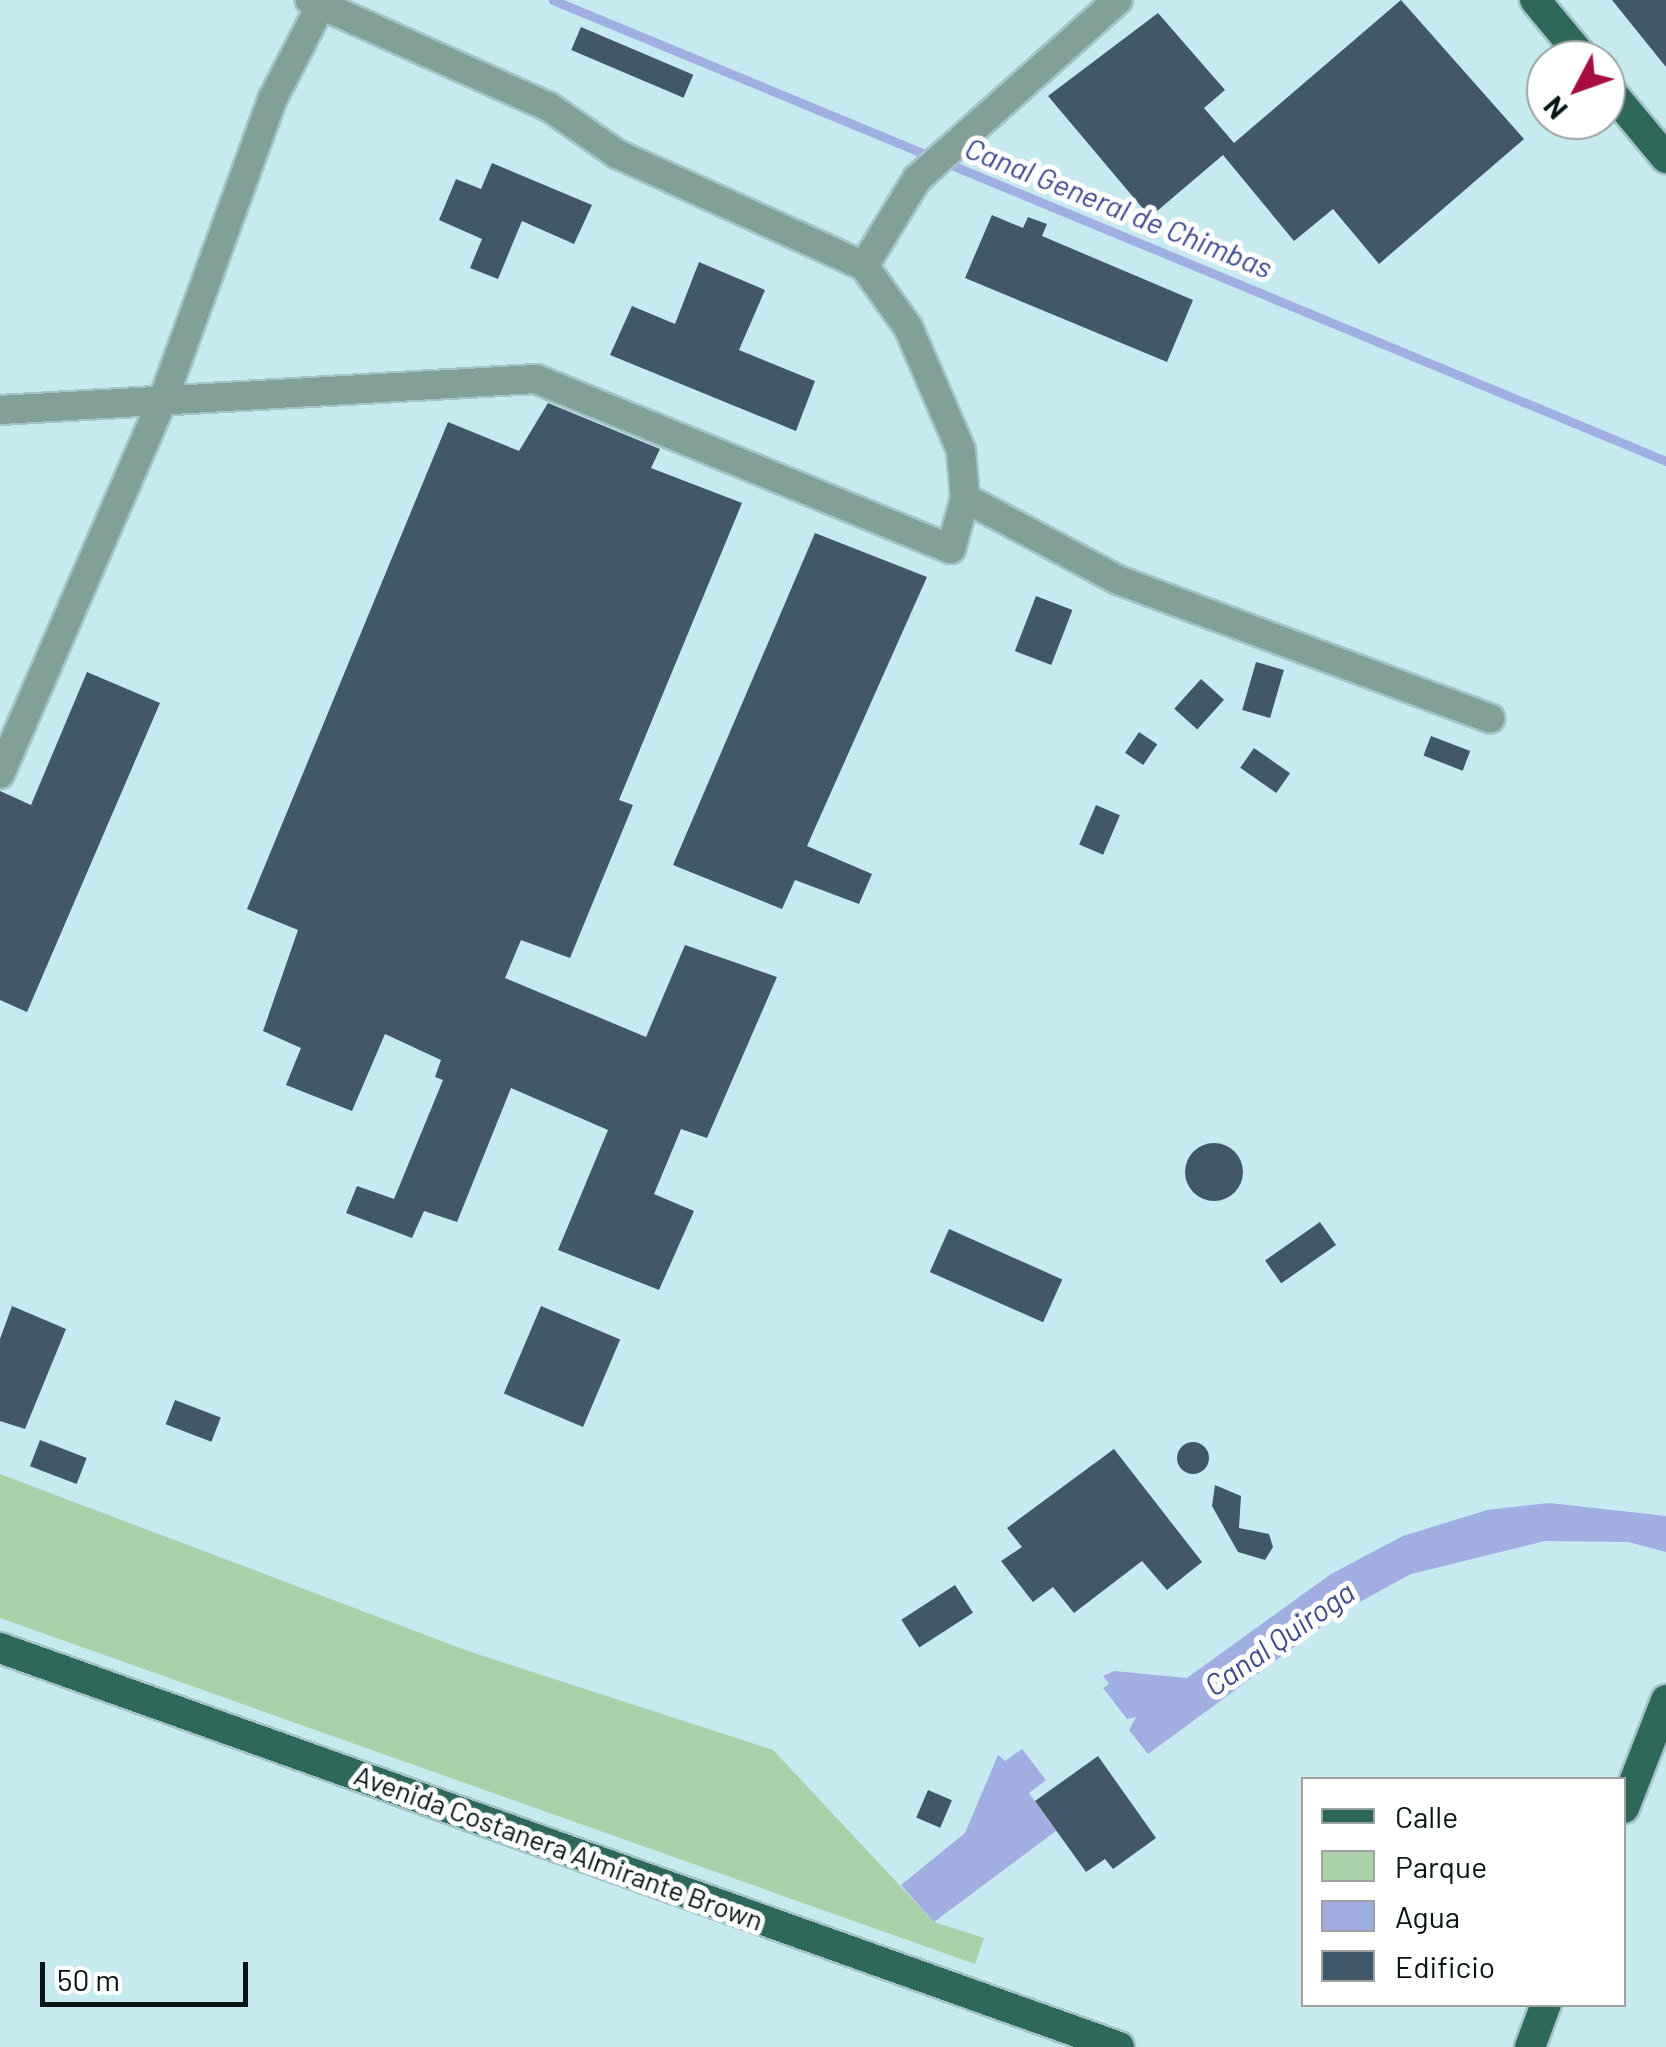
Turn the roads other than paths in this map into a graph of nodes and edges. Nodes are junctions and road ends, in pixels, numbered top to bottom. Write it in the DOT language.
graph roads {
  1 [pos="1118,0"];
  2 [pos="1535,0"];
  3 [pos="315,4"];
  4 [pos="1568,40"];
  5 [pos="1626,110"];
  6 [pos="1666,158"];
  7 [pos="864,266"];
  8 [pos="164,397"];
  9 [pos="0,410"];
  10 [pos="965,498"];
  11 [pos="1490,718"];
  12 [pos="0,774"];
  13 [pos="0,1648"];
  14 [pos="1666,1700"];
  15 [pos="1626,1803"];
  16 [pos="1545,2007"];
  17 [pos="1118,2047"];
  18 [pos="1530,2047"];
  1 -- 7 [label="lane"];
  2 -- 4 [label="main road"];
  3 -- 7 [label="lane"];
  3 -- 8 [label="lane"];
  5 -- 6 [label="main road"];
  7 -- 10 [label="lane"];
  8 -- 9 [label="lane"];
  8 -- 10 [label="lane"];
  8 -- 12 [label="lane"];
  10 -- 11 [label="lane"];
  13 -- 17 [label="main road, Avenida Costanera Almirante Brown"];
  14 -- 15 [label="main road"];
  16 -- 18 [label="main road"];
}
